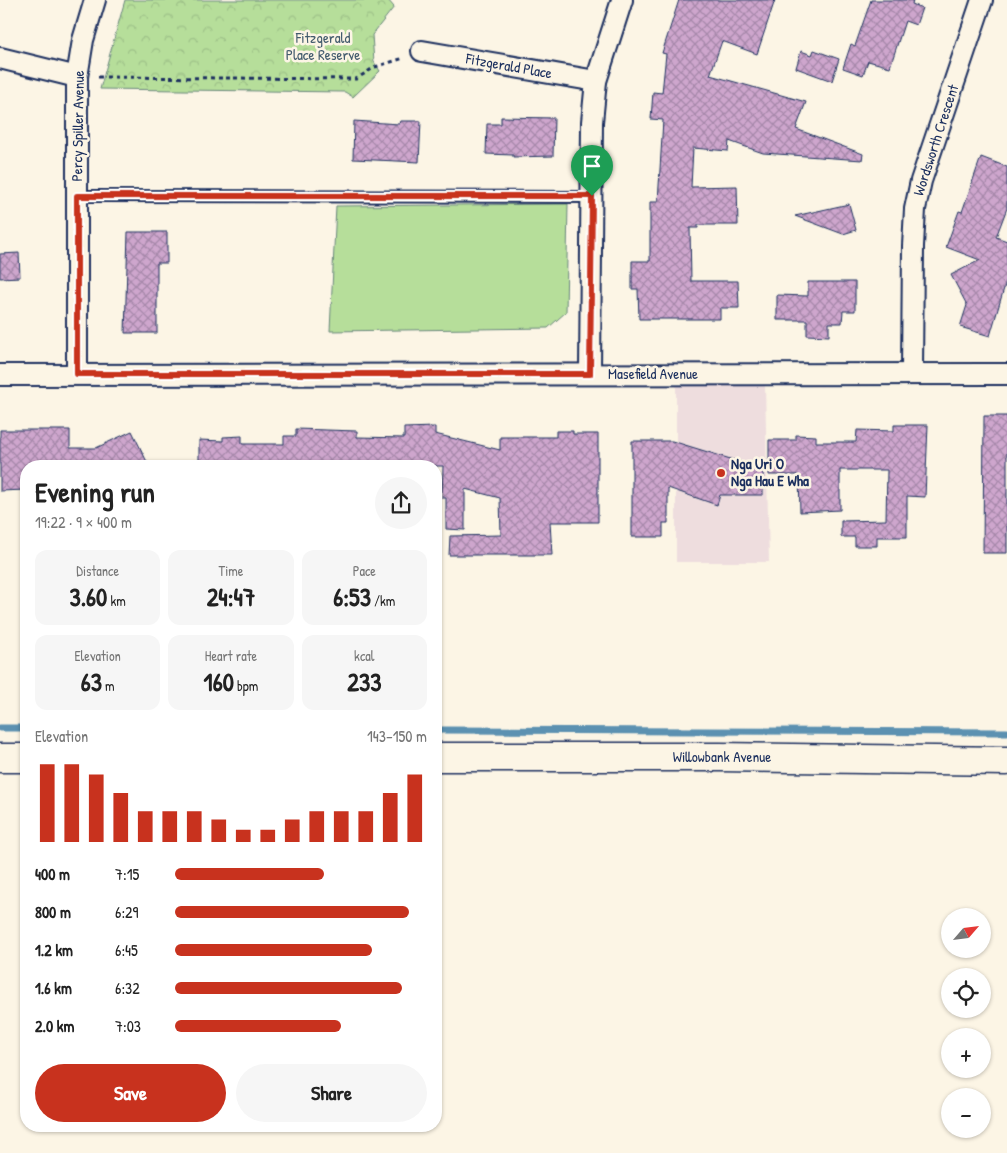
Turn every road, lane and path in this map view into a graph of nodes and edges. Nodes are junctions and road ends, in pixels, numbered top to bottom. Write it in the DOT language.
graph roads {
  1 [pos="95,0"];
  2 [pos="622,0"];
  3 [pos="982,0"];
  4 [pos="422,51"];
  5 [pos="0,58"];
  6 [pos="77,77"];
  7 [pos="596,80"];
  8 [pos="77,196"];
  9 [pos="592,196"];
  10 [pos="912,373"];
  11 [pos="77,374"];
  12 [pos="590,374"];
  13 [pos="1007,374"];
  14 [pos="0,375"];
  15 [pos="442,757"];
  16 [pos="0,758"];
  17 [pos="20,758"];
  18 [pos="1007,761"];
  1 -- 6 [label="street, Percy Spiller Avenue"];
  2 -- 7 [label="street"];
  3 -- 10 [label="street, Wordsworth Crescent"];
  4 -- 6 [label="path"];
  4 -- 7 [label="street, Fitzgerald Place"];
  5 -- 6 [label="street"];
  6 -- 8 [label="street, Percy Spiller Avenue"];
  7 -- 9 [label="street"];
  8 -- 9 [label="lane"];
  8 -- 11 [label="street, Percy Spiller Avenue"];
  9 -- 12 [label="street"];
  10 -- 12 [label="street, Masefield Avenue"];
  10 -- 13 [label="street, Masefield Avenue"];
  11 -- 12 [label="street, Masefield Avenue"];
  11 -- 14 [label="street, Masefield Avenue"];
  15 -- 18 [label="main road, Willowbank Avenue"];
  16 -- 17 [label="main road"];
}
